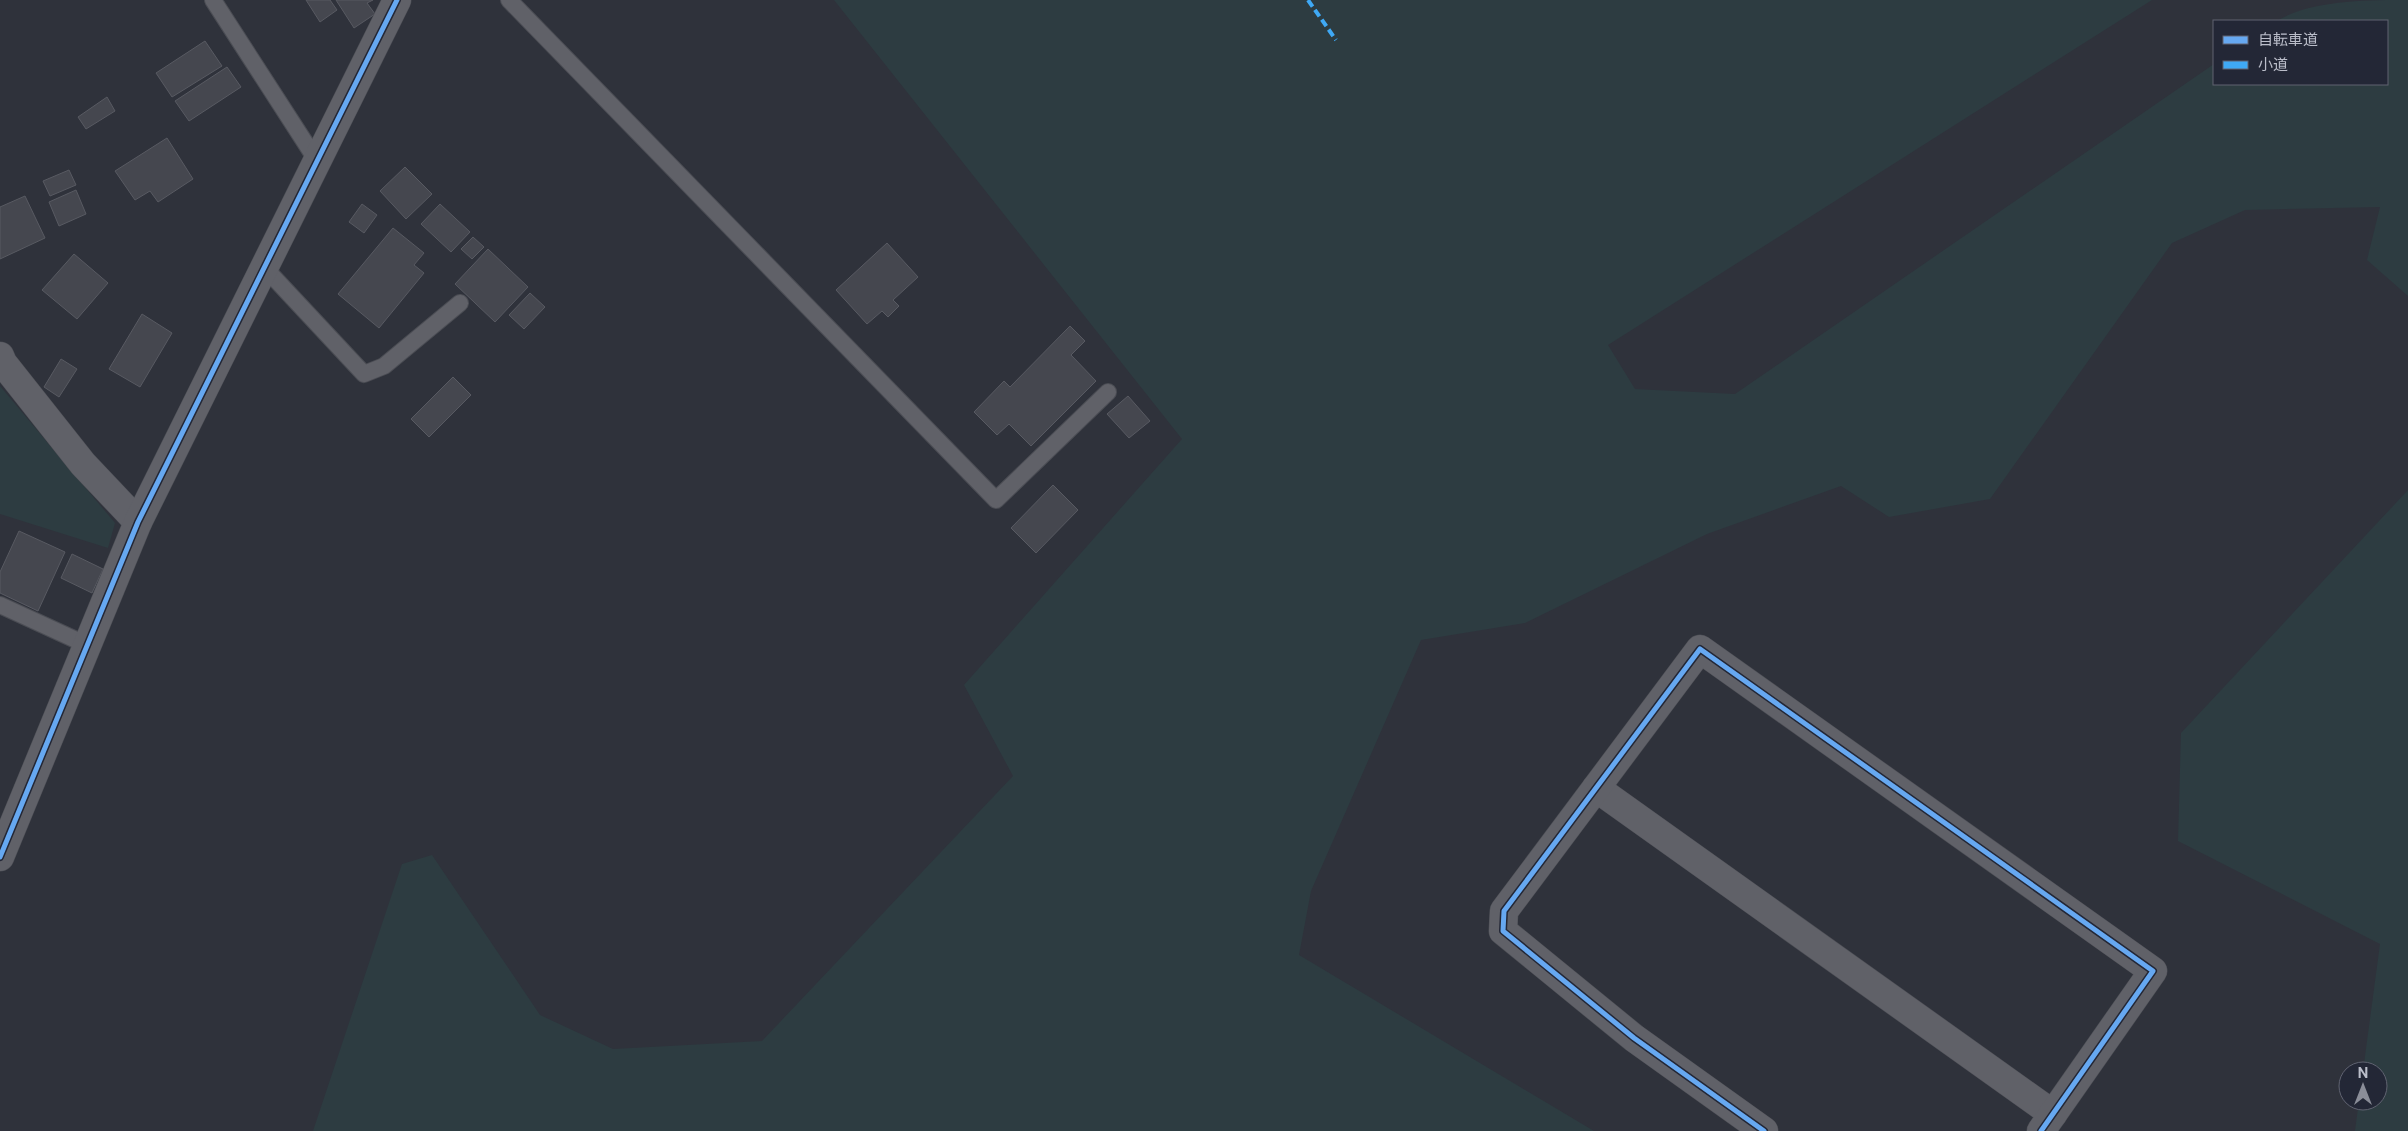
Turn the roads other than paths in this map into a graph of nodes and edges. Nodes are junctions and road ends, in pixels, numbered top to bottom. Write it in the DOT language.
graph roads {
  1 [pos="213,0"];
  2 [pos="397,0"];
  3 [pos="508,0"];
  4 [pos="317,161"];
  5 [pos="264,267"];
  6 [pos="460,303"];
  7 [pos="0,356"];
  8 [pos="1108,392"];
  9 [pos="138,522"];
  10 [pos="0,605"];
  11 [pos="88,645"];
  12 [pos="1596,788"];
  13 [pos="0,857"];
  14 [pos="2047,1123"];
  15 [pos="1764,1131"];
  1 -- 4 [label="lane"];
  2 -- 4 [label="street"];
  3 -- 8 [label="lane"];
  4 -- 5 [label="street"];
  5 -- 6 [label="lane"];
  5 -- 9 [label="street"];
  7 -- 9 [label="street"];
  9 -- 11 [label="street"];
  10 -- 11 [label="lane"];
  11 -- 13 [label="street"];
  12 -- 14 [label="street"];
  12 -- 14 [label="street"];
  12 -- 15 [label="street"];
}
